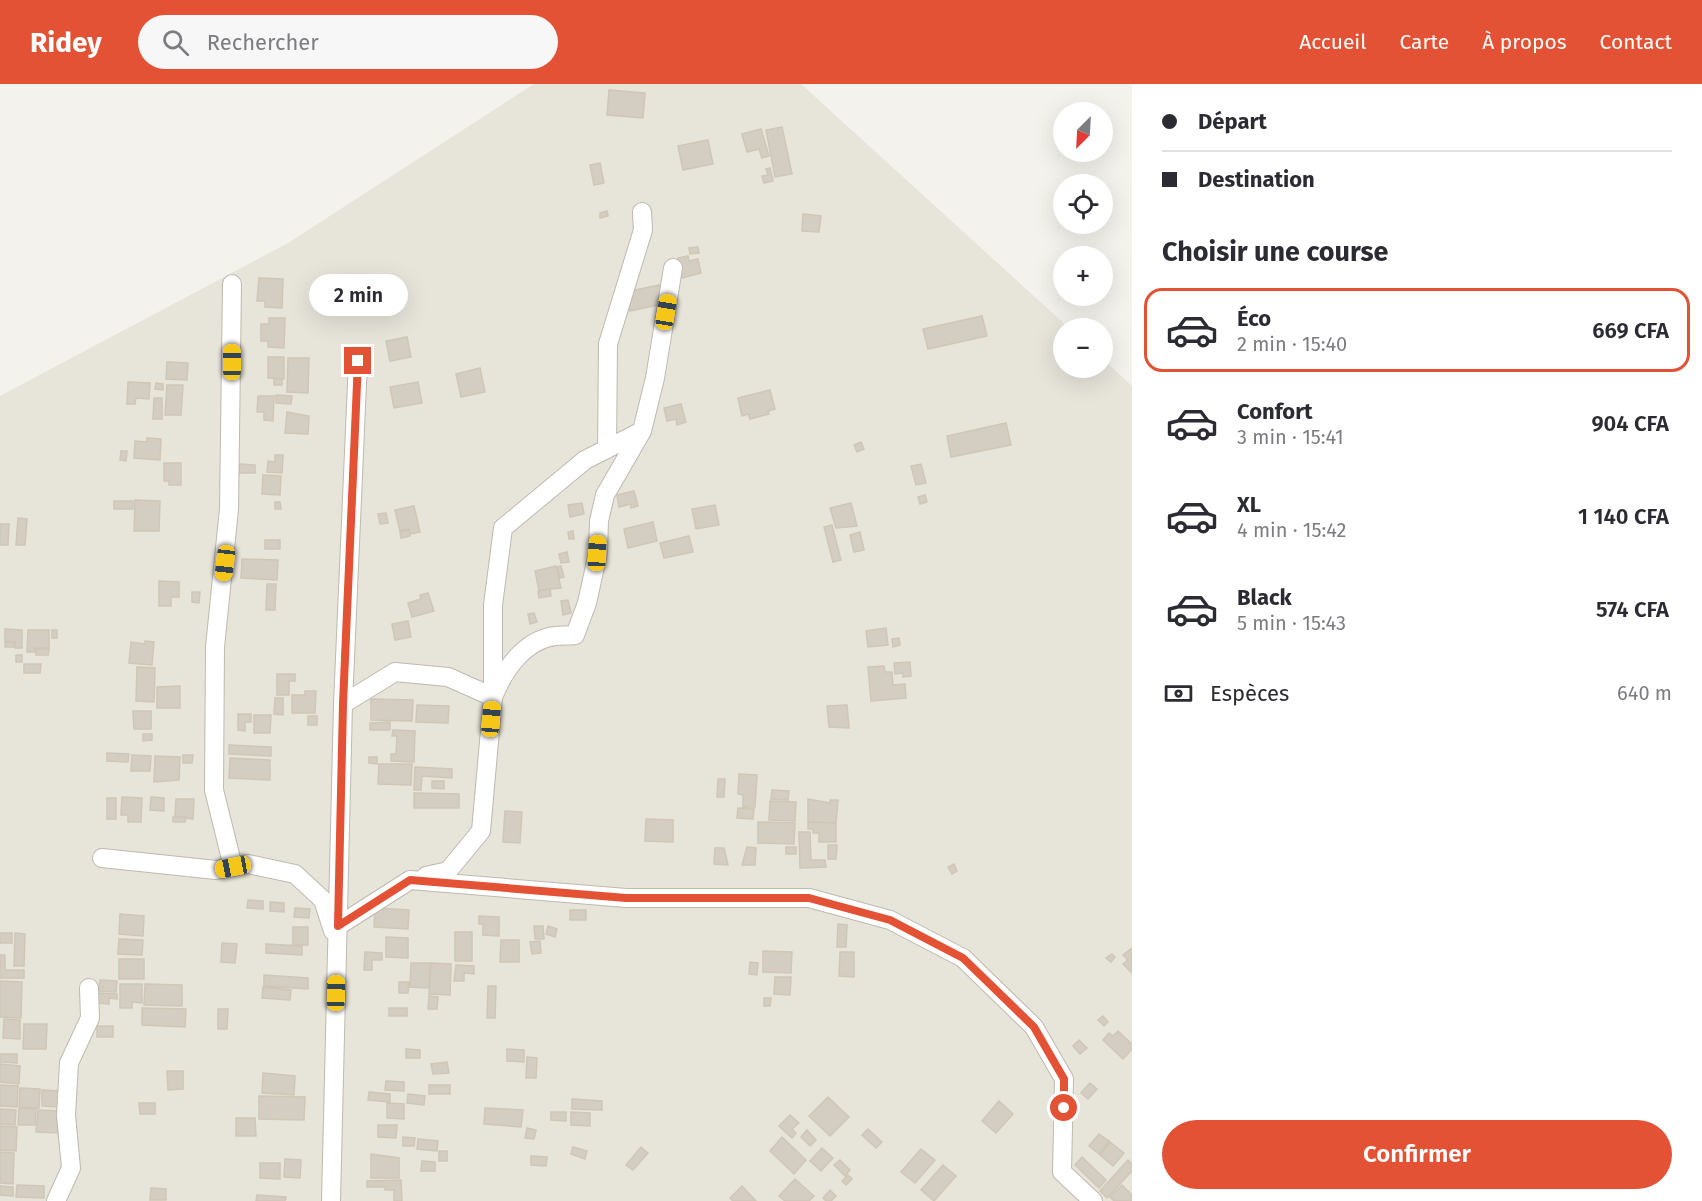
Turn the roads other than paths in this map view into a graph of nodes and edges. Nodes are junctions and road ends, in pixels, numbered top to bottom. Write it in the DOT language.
graph roads {
  1 [pos="642,212"];
  2 [pos="673,268"];
  3 [pos="232,284"];
  4 [pos="358,361"];
  5 [pos="642,431"];
  6 [pos="607,449"];
  7 [pos="493,697"];
  8 [pos="343,704"];
  9 [pos="102,858"];
  10 [pos="233,867"];
  11 [pos="410,880"];
  12 [pos="338,926"];
  13 [pos="338,947"];
  14 [pos="89,988"];
  15 [pos="57,1201"];
  16 [pos="331,1201"];
  17 [pos="1093,1201"];
  1 -- 6 [label="street"];
  2 -- 5 [label="street"];
  3 -- 10 [label="street"];
  4 -- 8 [label="street"];
  5 -- 6 [label="street"];
  5 -- 7 [label="street"];
  6 -- 7 [label="street"];
  7 -- 8 [label="street"];
  7 -- 11 [label="street"];
  8 -- 12 [label="street"];
  9 -- 10 [label="street"];
  10 -- 13 [label="street"];
  11 -- 12 [label="street"];
  11 -- 17 [label="street"];
  12 -- 13 [label="street"];
  13 -- 16 [label="street"];
  14 -- 15 [label="street"];
}
